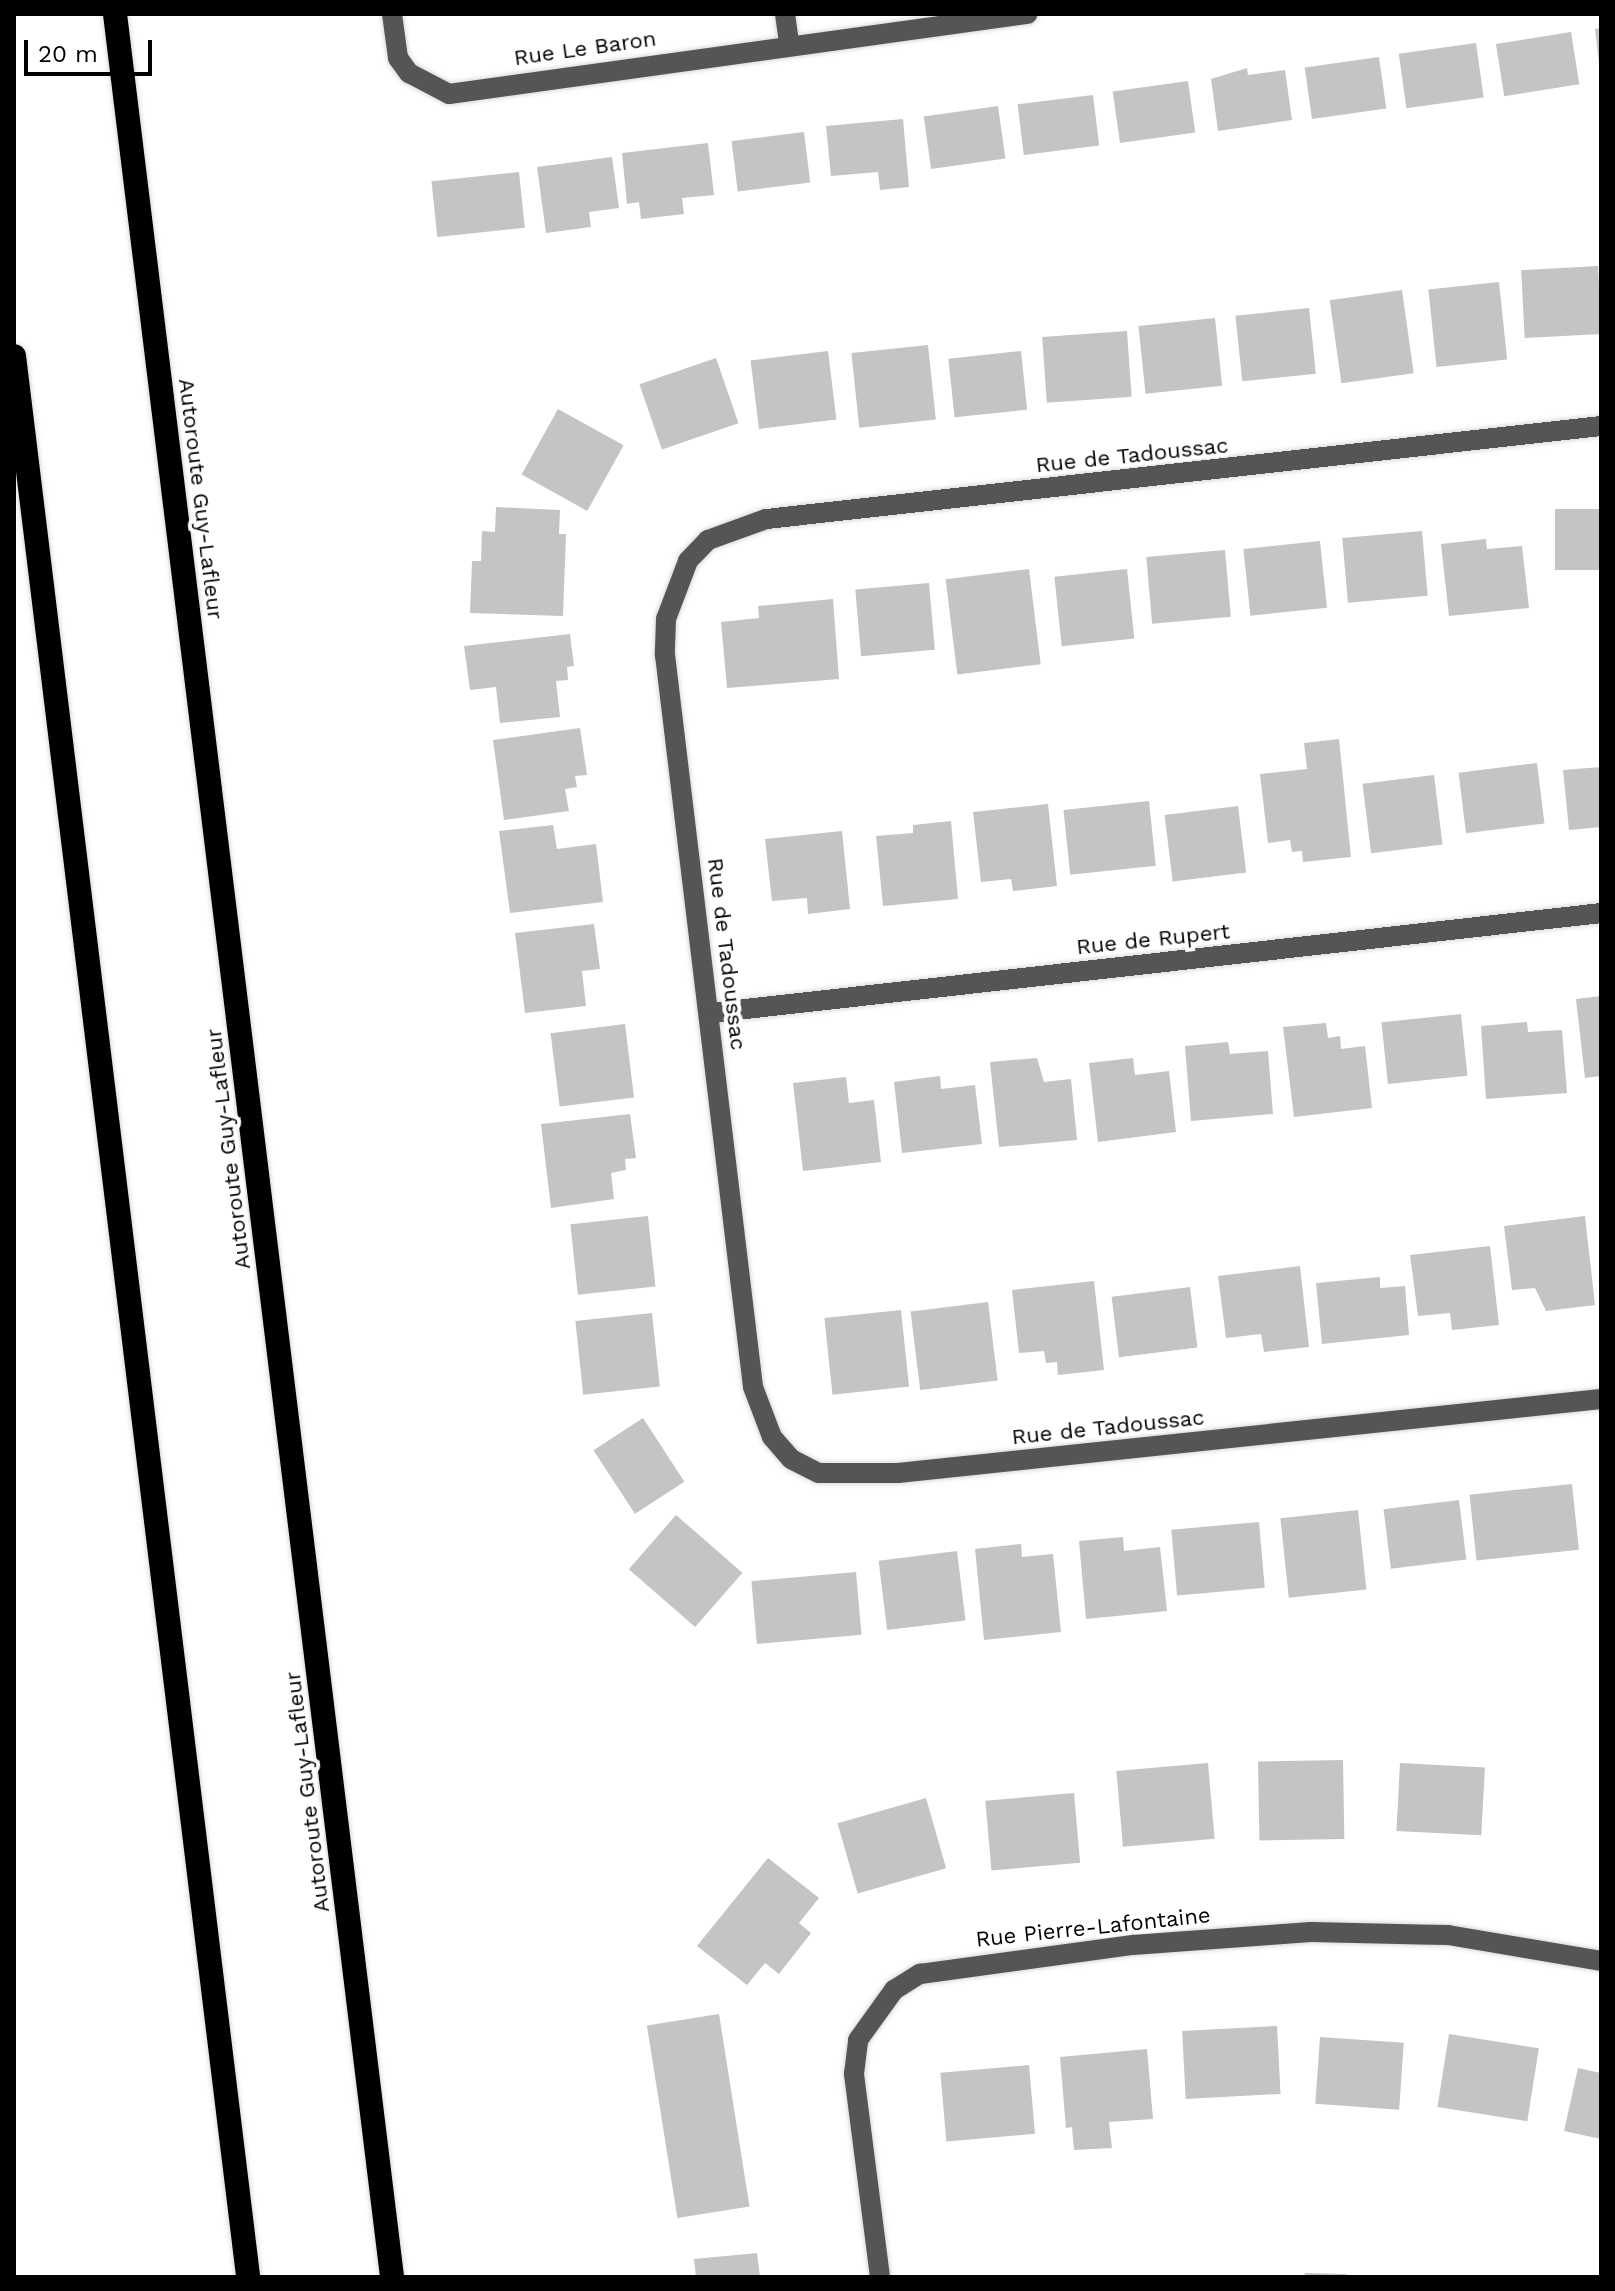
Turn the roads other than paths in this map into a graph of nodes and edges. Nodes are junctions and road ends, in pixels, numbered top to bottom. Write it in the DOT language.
graph roads {
  1 [pos="115,14"];
  2 [pos="392,14"];
  3 [pos="785,14"];
  4 [pos="1027,14"];
  5 [pos="789,44"];
  6 [pos="14,356"];
  7 [pos="1601,426"];
  8 [pos="1601,913"];
  9 [pos="710,1013"];
  10 [pos="1601,1399"];
  11 [pos="1601,1961"];
  12 [pos="248,2277"];
  13 [pos="392,2277"];
  14 [pos="880,2277"];
  1 -- 13 [label="highway, Autoroute Guy-Lafleur"];
  2 -- 5 [label="street, Rue Le Baron"];
  3 -- 5 [label="street"];
  4 -- 5 [label="street, Rue Le Baron"];
  6 -- 12 [label="highway"];
  7 -- 9 [label="street, Rue de Tadoussac"];
  8 -- 9 [label="street, Rue de Rupert"];
  9 -- 10 [label="street, Rue de Tadoussac"];
  11 -- 14 [label="street, Rue Pierre-Lafontaine"];
}
